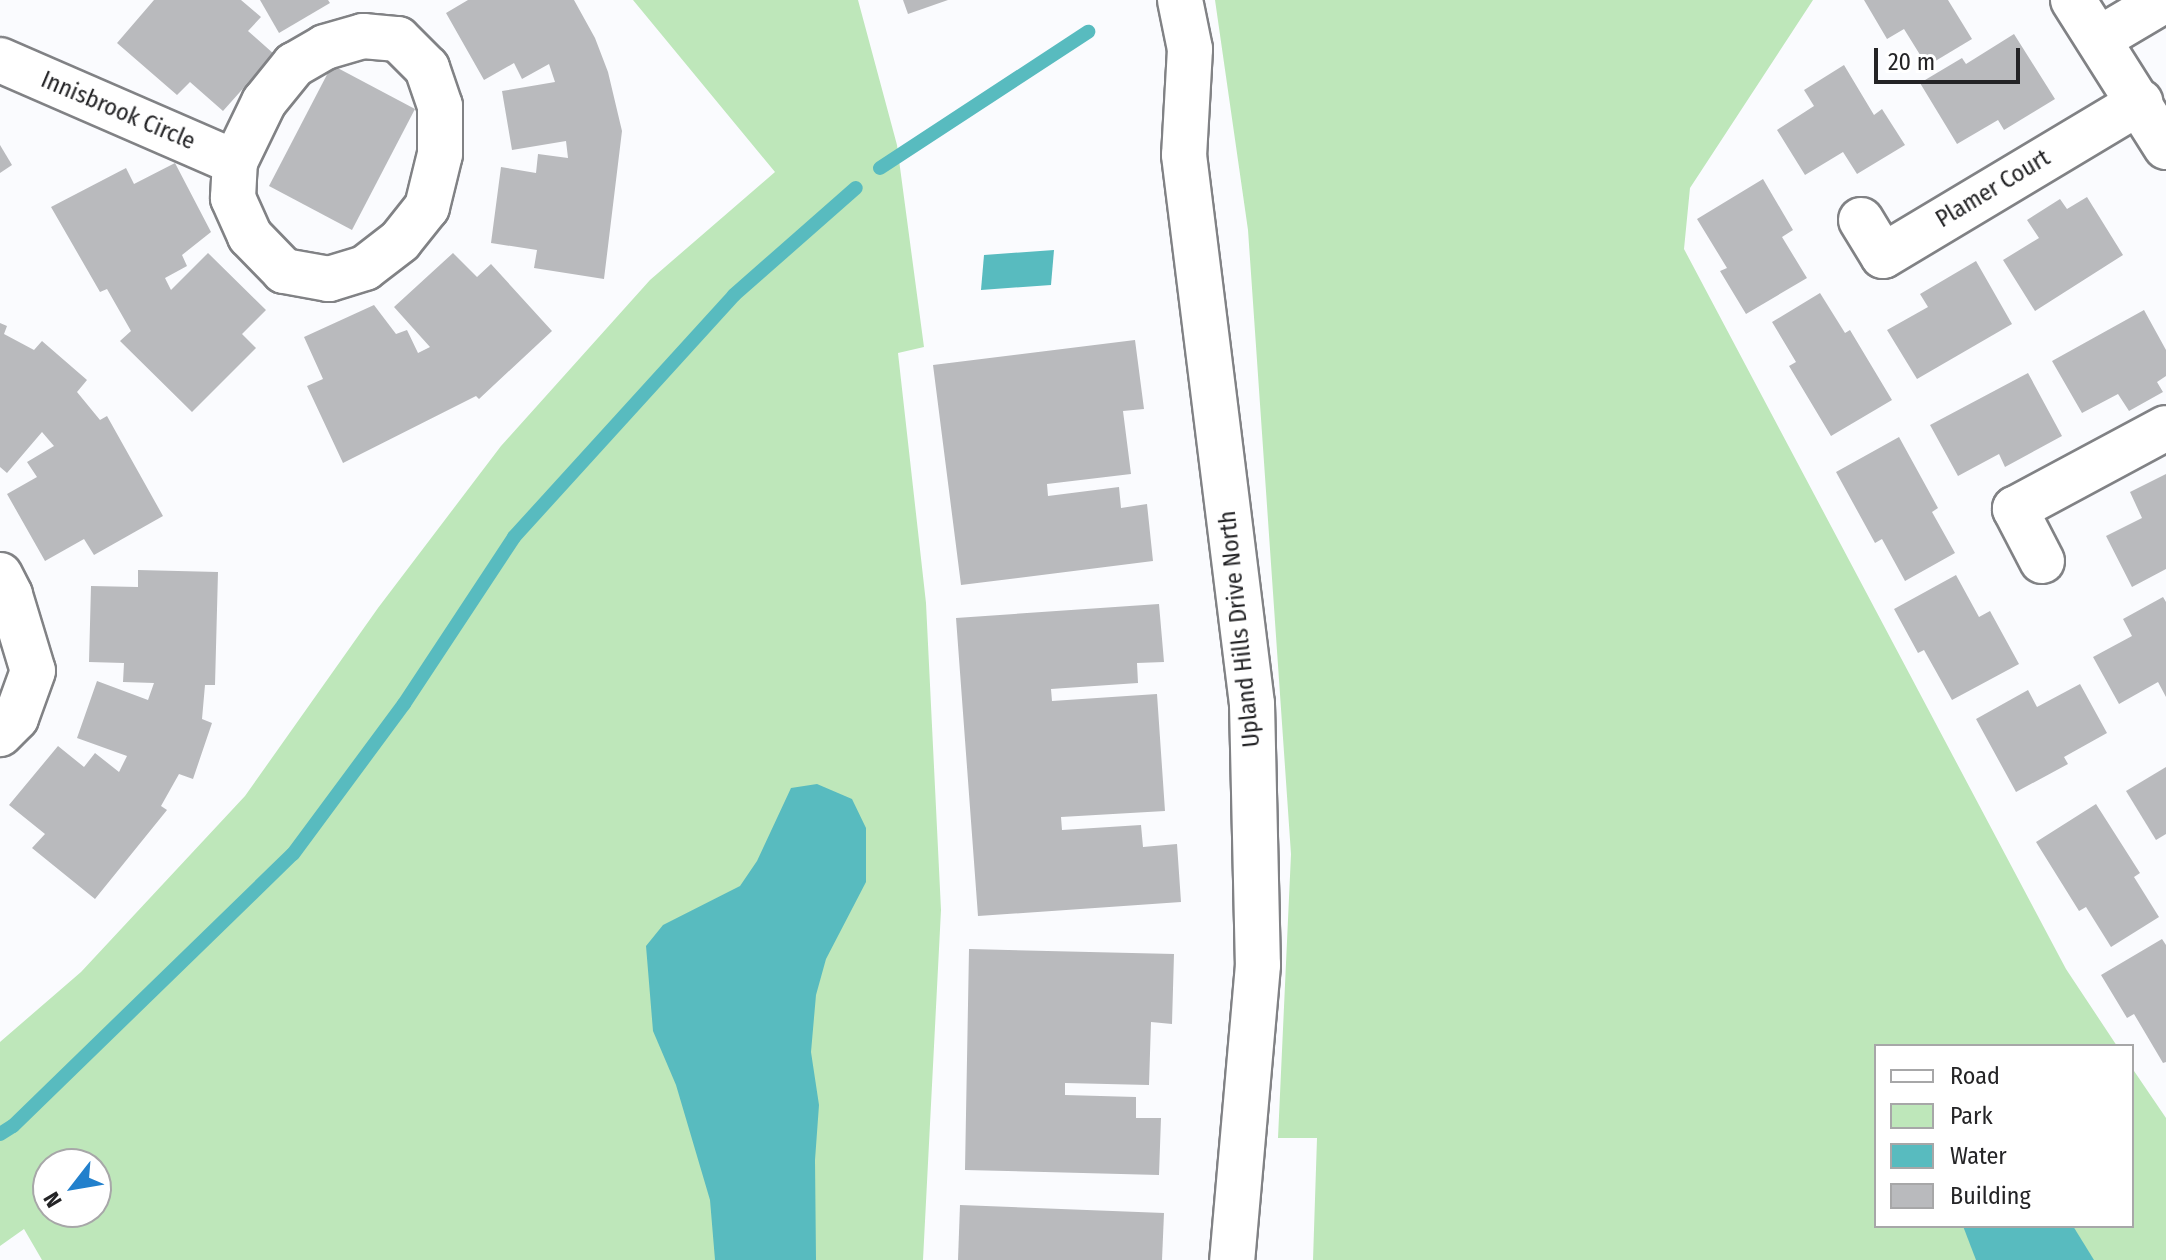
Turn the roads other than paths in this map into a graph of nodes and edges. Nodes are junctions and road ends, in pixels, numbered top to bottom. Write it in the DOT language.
graph roads {
  1 [pos="1180,0"];
  2 [pos="2073,0"];
  3 [pos="2165,0"];
  4 [pos="2099,39"];
  5 [pos="0,60"];
  6 [pos="2140,102"];
  7 [pos="2166,147"];
  8 [pos="235,162"];
  9 [pos="1861,220"];
  10 [pos="2166,428"];
  11 [pos="2042,561"];
  12 [pos="0,575"];
  13 [pos="0,734"];
  14 [pos="1232,1260"];
  1 -- 14 [label="street, Upland Hills Drive North"];
  2 -- 4 [label="street"];
  3 -- 4 [label="street"];
  4 -- 6 [label="street"];
  5 -- 8 [label="street, Innisbrook Circle"];
  6 -- 7 [label="street"];
  6 -- 9 [label="street, Plamer Court"];
  8 -- 8 [label="street"];
  10 -- 11 [label="street"];
  12 -- 13 [label="street"];
}
